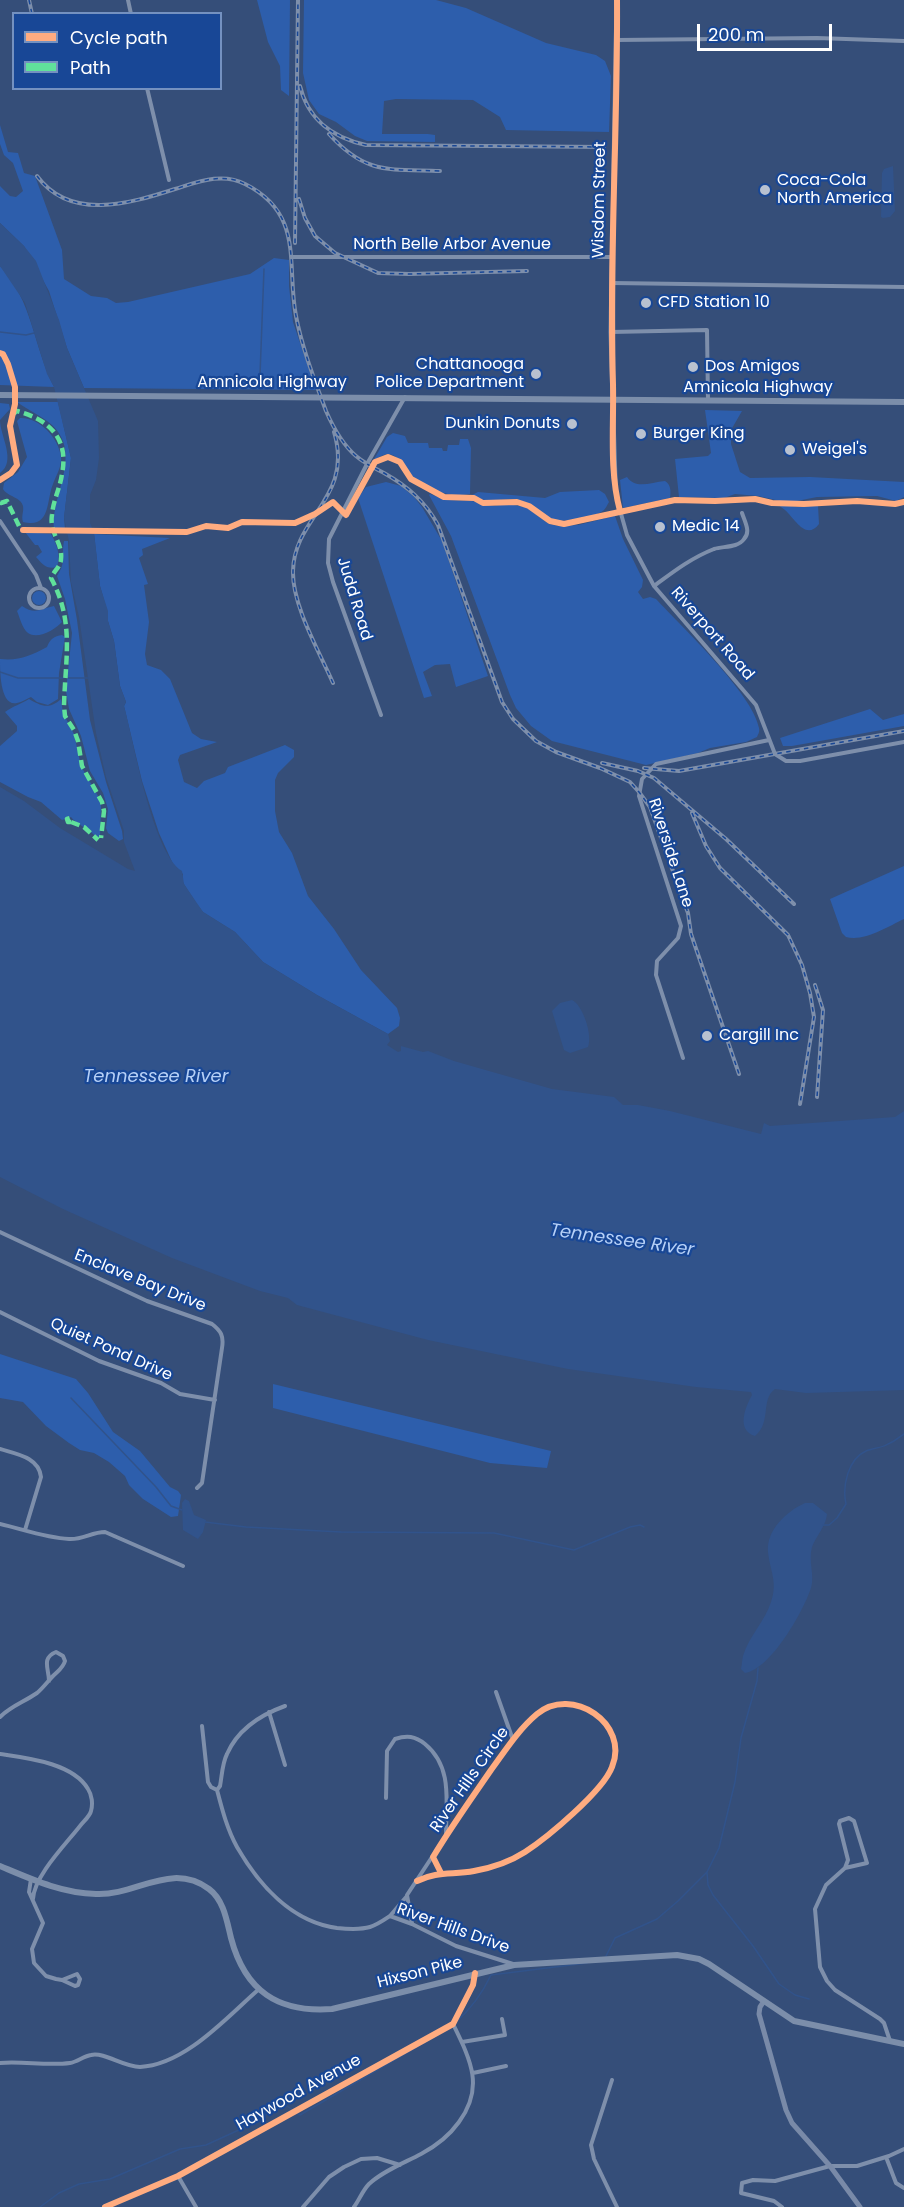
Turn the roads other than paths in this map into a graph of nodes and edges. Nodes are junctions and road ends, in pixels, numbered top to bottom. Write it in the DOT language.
graph roads {
  1 [pos="617,0"];
  2 [pos="617,40"];
  3 [pos="904,41"];
  4 [pos="147,90"];
  5 [pos="169,180"];
  6 [pos="292,257"];
  7 [pos="612,257"];
  8 [pos="612,283"];
  9 [pos="904,287"];
  10 [pos="611,332"];
  11 [pos="0,395"];
  12 [pos="405,397"];
  13 [pos="613,401"];
  14 [pos="708,401"];
  15 [pos="904,402"];
  16 [pos="742,513"];
  17 [pos="0,521"];
  18 [pos="654,586"];
  19 [pos="41,588"];
  20 [pos="381,715"];
  21 [pos="769,740"];
  22 [pos="904,742"];
  23 [pos="683,1059"];
  24 [pos="0,1232"];
  25 [pos="0,1312"];
  26 [pos="215,1400"];
  27 [pos="0,1449"];
  28 [pos="197,1488"];
  29 [pos="0,1524"];
  30 [pos="25,1530"];
  31 [pos="183,1566"];
  32 [pos="49,1681"];
  33 [pos="496,1692"];
  34 [pos="285,1706"];
  35 [pos="269,1712"];
  36 [pos="0,1717"];
  37 [pos="202,1726"];
  38 [pos="513,1740"];
  39 [pos="0,1754"];
  40 [pos="285,1765"];
  41 [pos="217,1790"];
  42 [pos="386,1798"];
  43 [pos="446,1836"];
  44 [pos="433,1857"];
  45 [pos="0,1866"];
  46 [pos="844,1869"];
  47 [pos="441,1873"];
  48 [pos="31,1879"];
  49 [pos="417,1881"];
  50 [pos="39,1882"];
  51 [pos="407,1895"];
  52 [pos="33,1899"];
  53 [pos="390,1916"];
  54 [pos="412,1924"];
  55 [pos="513,1965"];
  56 [pos="475,1973"];
  57 [pos="62,1980"];
  58 [pos="258,1990"];
  59 [pos="764,2001"];
  60 [pos="502,2019"];
  61 [pos="453,2024"];
  62 [pos="890,2041"];
  63 [pos="462,2042"];
  64 [pos="904,2044"];
  65 [pos="0,2063"];
  66 [pos="506,2066"];
  67 [pos="473,2073"];
  68 [pos="612,2080"];
  69 [pos="904,2149"];
  70 [pos="886,2157"];
  71 [pos="401,2165"];
  72 [pos="830,2166"];
  73 [pos="178,2175"];
  74 [pos="904,2188"];
  75 [pos="105,2207"];
  76 [pos="195,2207"];
  77 [pos="303,2207"];
  78 [pos="354,2207"];
  79 [pos="616,2207"];
  80 [pos="782,2207"];
  81 [pos="860,2207"];
  1 -- 2 [label="street, Wisdom Street"];
  2 -- 3 [label="street"];
  2 -- 7 [label="street, Wisdom Street"];
  4 -- 5 [label="street"];
  6 -- 7 [label="street, North Belle Arbor Avenue"];
  7 -- 8 [label="street, Wisdom Street"];
  8 -- 9 [label="street"];
  8 -- 10 [label="street, Wisdom Street"];
  10 -- 13 [label="street, Wisdom Street"];
  10 -- 14 [label="street"];
  11 -- 12 [label="main road, Amnicola Highway"];
  12 -- 13 [label="main road, Amnicola Highway"];
  12 -- 20 [label="street, Judd Road"];
  13 -- 14 [label="main road, Amnicola Highway"];
  13 -- 18 [label="street, Riverport Road"];
  14 -- 15 [label="main road, Amnicola Highway"];
  16 -- 18 [label="street"];
  17 -- 19 [label="street"];
  18 -- 21 [label="street, Riverport Road"];
  19 -- 19 [label="street"];
  21 -- 22 [label="street, Riverport Road"];
  21 -- 23 [label="street, Riverside Lane"];
  24 -- 26 [label="street, Enclave Bay Drive"];
  25 -- 26 [label="street, Quiet Pond Drive"];
  26 -- 28 [label="street, Enclave Bay Drive"];
  27 -- 30 [label="street"];
  29 -- 30 [label="street"];
  30 -- 31 [label="street"];
  32 -- 32 [label="street"];
  32 -- 36 [label="street"];
  33 -- 38 [label="street"];
  34 -- 35 [label="street"];
  35 -- 40 [label="street"];
  35 -- 41 [label="street"];
  37 -- 41 [label="street, River Hills Drive"];
  38 -- 43 [label="street, River Hills Circle"];
  38 -- 47 [label="street, River Hills Circle"];
  39 -- 50 [label="street"];
  41 -- 53 [label="street, River Hills Drive"];
  42 -- 43 [label="street"];
  43 -- 44 [label="street, River Hills Circle"];
  44 -- 47 [label="street, River Hills Circle"];
  44 -- 49 [label="street, River Hills Circle"];
  45 -- 48 [label="main road, Hixson Pike"];
  46 -- 46 [label="street"];
  46 -- 62 [label="street"];
  47 -- 49 [label="street, River Hills Circle"];
  48 -- 50 [label="main road, Hixson Pike"];
  48 -- 52 [label="street"];
  49 -- 51 [label="street, River Hills Circle"];
  50 -- 52 [label="street"];
  50 -- 58 [label="main road, Hixson Pike"];
  51 -- 53 [label="street, River Hills Circle"];
  51 -- 54 [label="street"];
  52 -- 57 [label="street"];
  53 -- 54 [label="street, River Hills Drive"];
  54 -- 55 [label="street, River Hills Drive"];
  55 -- 56 [label="main road, Hixson Pike"];
  55 -- 59 [label="main road, Hixson Pike"];
  56 -- 58 [label="main road, Hixson Pike"];
  56 -- 61 [label="street"];
  58 -- 65 [label="street"];
  59 -- 62 [label="main road, Hixson Pike"];
  59 -- 72 [label="street"];
  60 -- 63 [label="street"];
  61 -- 63 [label="street"];
  61 -- 73 [label="street, Haywood Avenue"];
  62 -- 64 [label="main road, Hixson Pike"];
  63 -- 67 [label="street"];
  66 -- 67 [label="street"];
  67 -- 71 [label="street"];
  68 -- 79 [label="street"];
  69 -- 70 [label="street"];
  70 -- 72 [label="street"];
  70 -- 74 [label="street"];
  71 -- 77 [label="street"];
  71 -- 78 [label="street"];
  72 -- 80 [label="street"];
  72 -- 81 [label="street"];
  73 -- 75 [label="street, Haywood Avenue"];
  73 -- 76 [label="street"];
}
